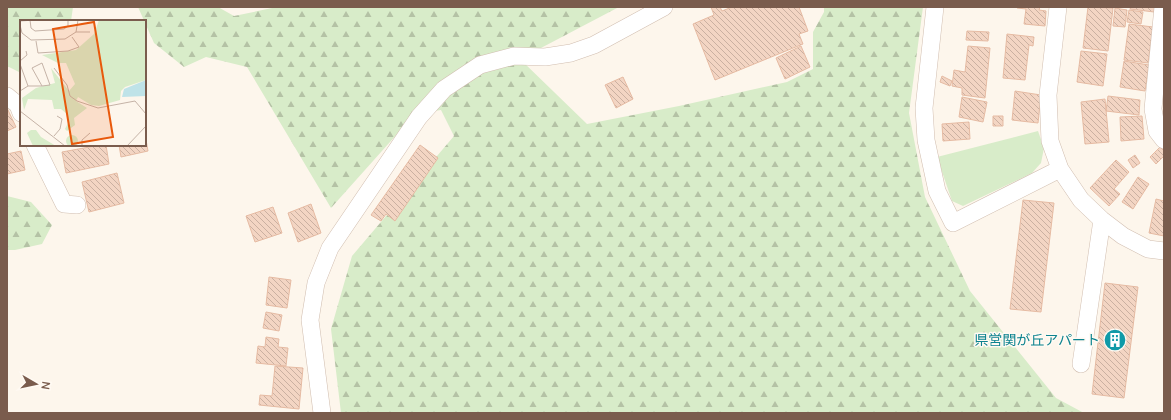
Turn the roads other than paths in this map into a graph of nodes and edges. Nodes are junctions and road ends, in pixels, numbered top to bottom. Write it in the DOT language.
graph roads {
  1 [pos="664,7"];
  2 [pos="935,7"];
  3 [pos="1058,7"];
  4 [pos="1163,7"];
  5 [pos="7,96"];
  6 [pos="20,110"];
  7 [pos="1164,140"];
  8 [pos="35,146"];
  9 [pos="1060,169"];
  10 [pos="77,205"];
  11 [pos="1102,220"];
  12 [pos="1164,251"];
  13 [pos="1081,364"];
  14 [pos="322,413"];
  1 -- 14 [label="street"];
  2 -- 9 [label="street"];
  3 -- 9 [label="street"];
  4 -- 7 [label="street"];
  5 -- 6 [label="street"];
  8 -- 10 [label="street"];
  9 -- 11 [label="street"];
  11 -- 12 [label="street"];
  11 -- 13 [label="street"];
}
